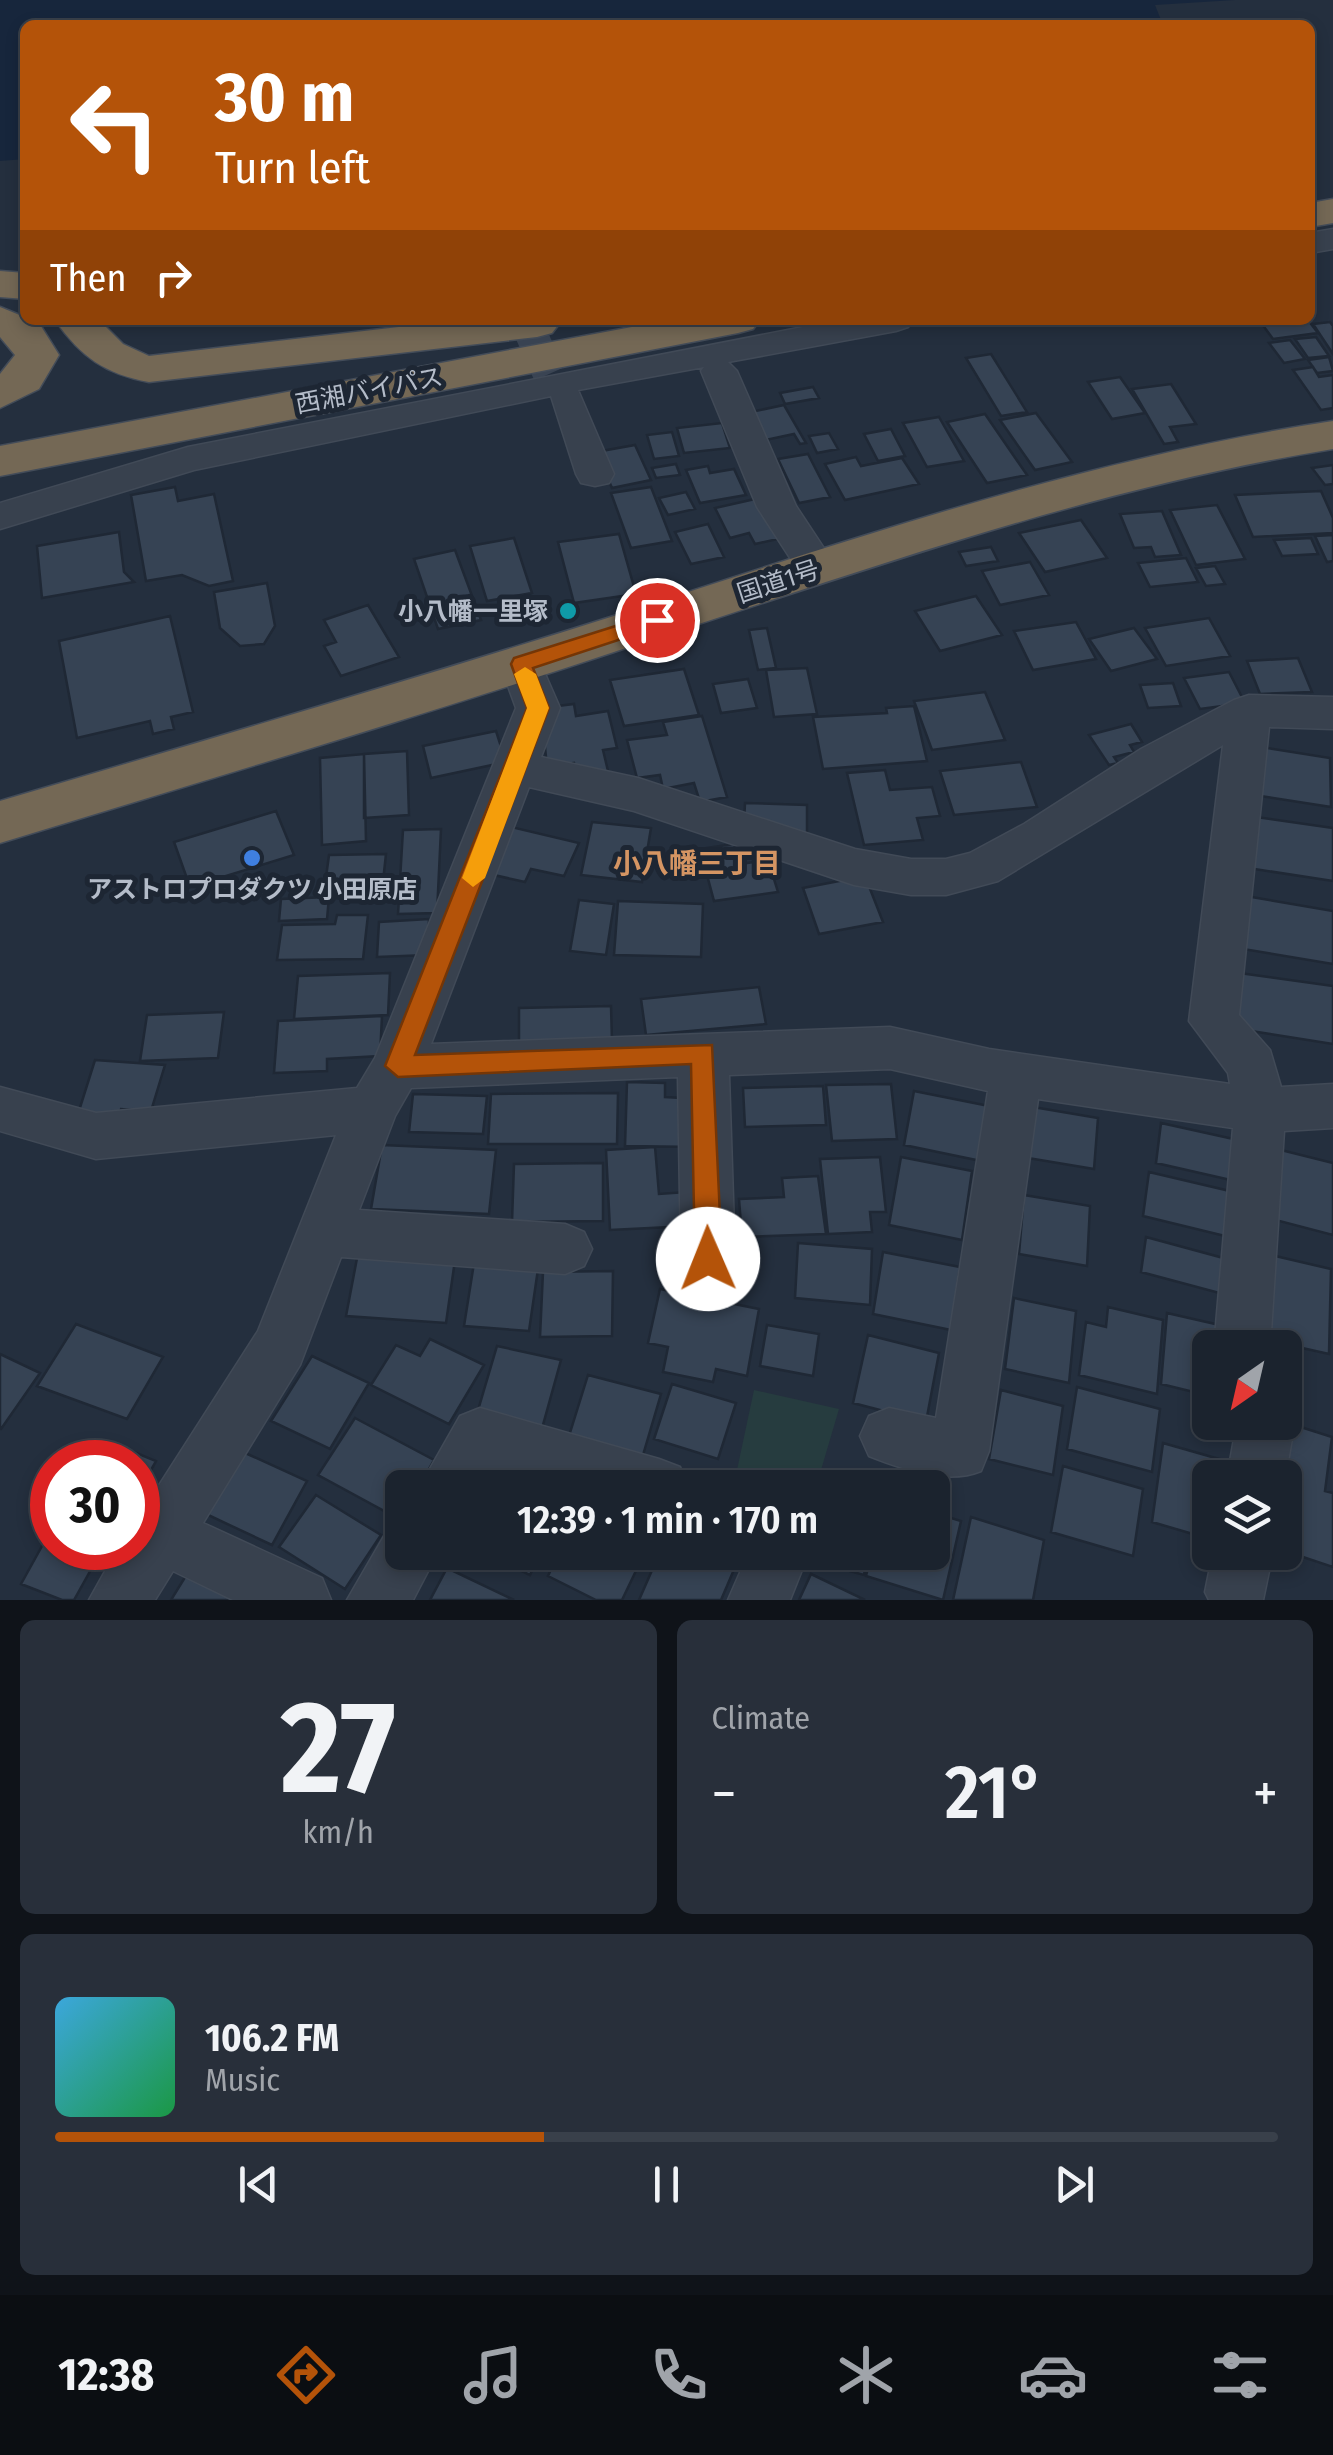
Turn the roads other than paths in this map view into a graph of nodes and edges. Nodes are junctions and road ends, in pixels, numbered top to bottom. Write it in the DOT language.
graph roads {
  1 [pos="0,320"];
  2 [pos="81,325"];
  3 [pos="524,325"];
  4 [pos="561,325"];
  5 [pos="865,325"];
  6 [pos="724,348"];
  7 [pos="556,386"];
  8 [pos="0,394"];
  9 [pos="1333,435"];
  10 [pos="0,453"];
  11 [pos="594,474"];
  12 [pos="0,516"];
  13 [pos="817,568"];
  14 [pos="521,664"];
  15 [pos="1249,711"];
  16 [pos="1333,713"];
  17 [pos="517,768"];
  18 [pos="0,822"];
  19 [pos="703,1053"];
  20 [pos="1016,1074"];
  21 [pos="385,1087"];
  22 [pos="1333,1106"];
  23 [pos="0,1108"];
  24 [pos="1260,1110"];
  25 [pos="327,1232"];
  26 [pos="565,1249"];
  27 [pos="708,1259"];
  28 [pos="1243,1330"];
  29 [pos="890,1436"];
  30 [pos="459,1470"];
  31 [pos="597,1470"];
  32 [pos="164,1536"];
  33 [pos="397,1570"];
  34 [pos="772,1570"];
  35 [pos="120,1600"];
  36 [pos="300,1600"];
  37 [pos="378,1600"];
  38 [pos="760,1600"];
  1 -- 8 [label="highway"];
  2 -- 3 [label="highway"];
  4 -- 10 [label="highway, 西湘バイパス"];
  5 -- 6 [label="street"];
  6 -- 7 [label="street"];
  6 -- 10 [label="highway, 西湘バイパス"];
  6 -- 13 [label="street"];
  7 -- 11 [label="street"];
  7 -- 12 [label="street"];
  9 -- 13 [label="highway, 国道1号"];
  13 -- 14 [label="highway, 国道1号"];
  14 -- 17 [label="street"];
  14 -- 18 [label="highway, 国道1号"];
  15 -- 16 [label="street"];
  15 -- 17 [label="street"];
  15 -- 24 [label="street"];
  17 -- 21 [label="street"];
  19 -- 20 [label="street"];
  19 -- 21 [label="street"];
  19 -- 27 [label="street"];
  20 -- 24 [label="street"];
  20 -- 29 [label="street"];
  21 -- 23 [label="street"];
  21 -- 25 [label="street"];
  22 -- 24 [label="street"];
  24 -- 28 [label="street"];
  25 -- 26 [label="street"];
  25 -- 32 [label="street"];
  30 -- 31 [label="street"];
  32 -- 35 [label="street"];
  32 -- 36 [label="street"];
  33 -- 37 [label="street"];
  34 -- 38 [label="street"];
}
